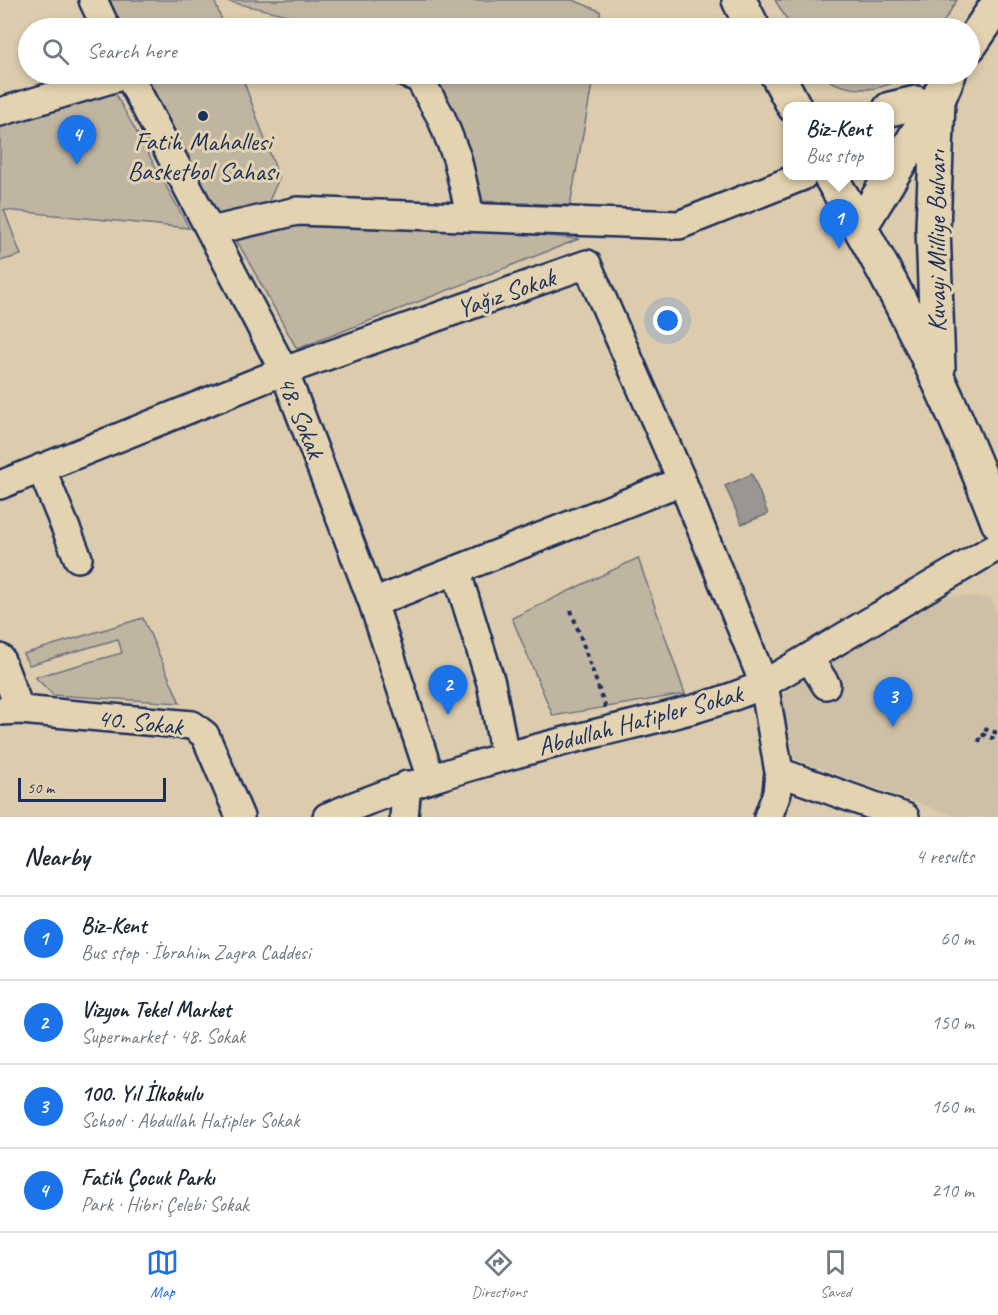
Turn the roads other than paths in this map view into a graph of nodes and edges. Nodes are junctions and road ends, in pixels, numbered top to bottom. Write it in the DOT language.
graph roads {
  1 [pos="93,0"];
  2 [pos="739,0"];
  3 [pos="998,4"];
  4 [pos="101,18"];
  5 [pos="748,18"];
  6 [pos="980,29"];
  7 [pos="94,84"];
  8 [pos="133,84"];
  9 [pos="422,84"];
  10 [pos="785,91"];
  11 [pos="928,92"];
  12 [pos="809,102"];
  13 [pos="0,112"];
  14 [pos="894,133"];
  15 [pos="894,160"];
  16 [pos="793,180"];
  17 [pos="884,180"];
  18 [pos="845,183"];
  19 [pos="467,217"];
  20 [pos="860,227"];
  21 [pos="211,231"];
  22 [pos="284,371"];
  23 [pos="938,382"];
  24 [pos="41,468"];
  25 [pos="682,481"];
  26 [pos="0,485"];
  27 [pos="998,522"];
  28 [pos="998,546"];
  29 [pos="78,558"];
  30 [pos="456,570"];
  31 [pos="373,603"];
  32 [pos="0,658"];
  33 [pos="809,658"];
  34 [pos="764,684"];
  35 [pos="826,685"];
  36 [pos="10,710"];
  37 [pos="505,756"];
  38 [pos="779,772"];
  39 [pos="419,782"];
  40 [pos="240,817"];
  41 [pos="327,817"];
  42 [pos="404,817"];
  43 [pos="768,817"];
  44 [pos="905,817"];
  1 -- 4 [label="street"];
  2 -- 5 [label="main road"];
  3 -- 6 [label="main road"];
  7 -- 13 [label="street"];
  8 -- 21 [label="street, 48. Sokak"];
  9 -- 19 [label="street"];
  10 -- 12 [label="main road"];
  11 -- 14 [label="main road, Kuvayi Milliye Bulvarı"];
  11 -- 15 [label="main road, Kuvayi Milliye Bulvarı"];
  11 -- 23 [label="main road, Kuvayi Milliye Bulvarı"];
  16 -- 19 [label="street"];
  17 -- 20 [label="main road, Kuvayi Milliye Bulvarı"];
  18 -- 20 [label="main road"];
  19 -- 21 [label="street"];
  20 -- 23 [label="main road"];
  21 -- 22 [label="street, 48. Sokak"];
  22 -- 24 [label="street, Yağız Sokak"];
  22 -- 25 [label="street, Yağız Sokak"];
  22 -- 31 [label="street, 48. Sokak"];
  23 -- 27 [label="main road"];
  24 -- 26 [label="street, Yağız Sokak"];
  24 -- 29 [label="street"];
  25 -- 30 [label="street"];
  25 -- 34 [label="street, Yağız Sokak"];
  28 -- 33 [label="street, Abdullah Hatipler Sokak"];
  30 -- 31 [label="street"];
  30 -- 37 [label="street"];
  31 -- 39 [label="street, 48. Sokak"];
  32 -- 36 [label="street"];
  33 -- 34 [label="street, Abdullah Hatipler Sokak"];
  33 -- 35 [label="street"];
  34 -- 37 [label="street, Abdullah Hatipler Sokak"];
  34 -- 38 [label="street, Yağız Sokak"];
  36 -- 40 [label="street, 40. Sokak"];
  37 -- 39 [label="street, Abdullah Hatipler Sokak"];
  38 -- 43 [label="street, Yağız Sokak"];
  38 -- 44 [label="street"];
  39 -- 41 [label="street, Abdullah Hatipler Sokak"];
  39 -- 42 [label="street"];
}
